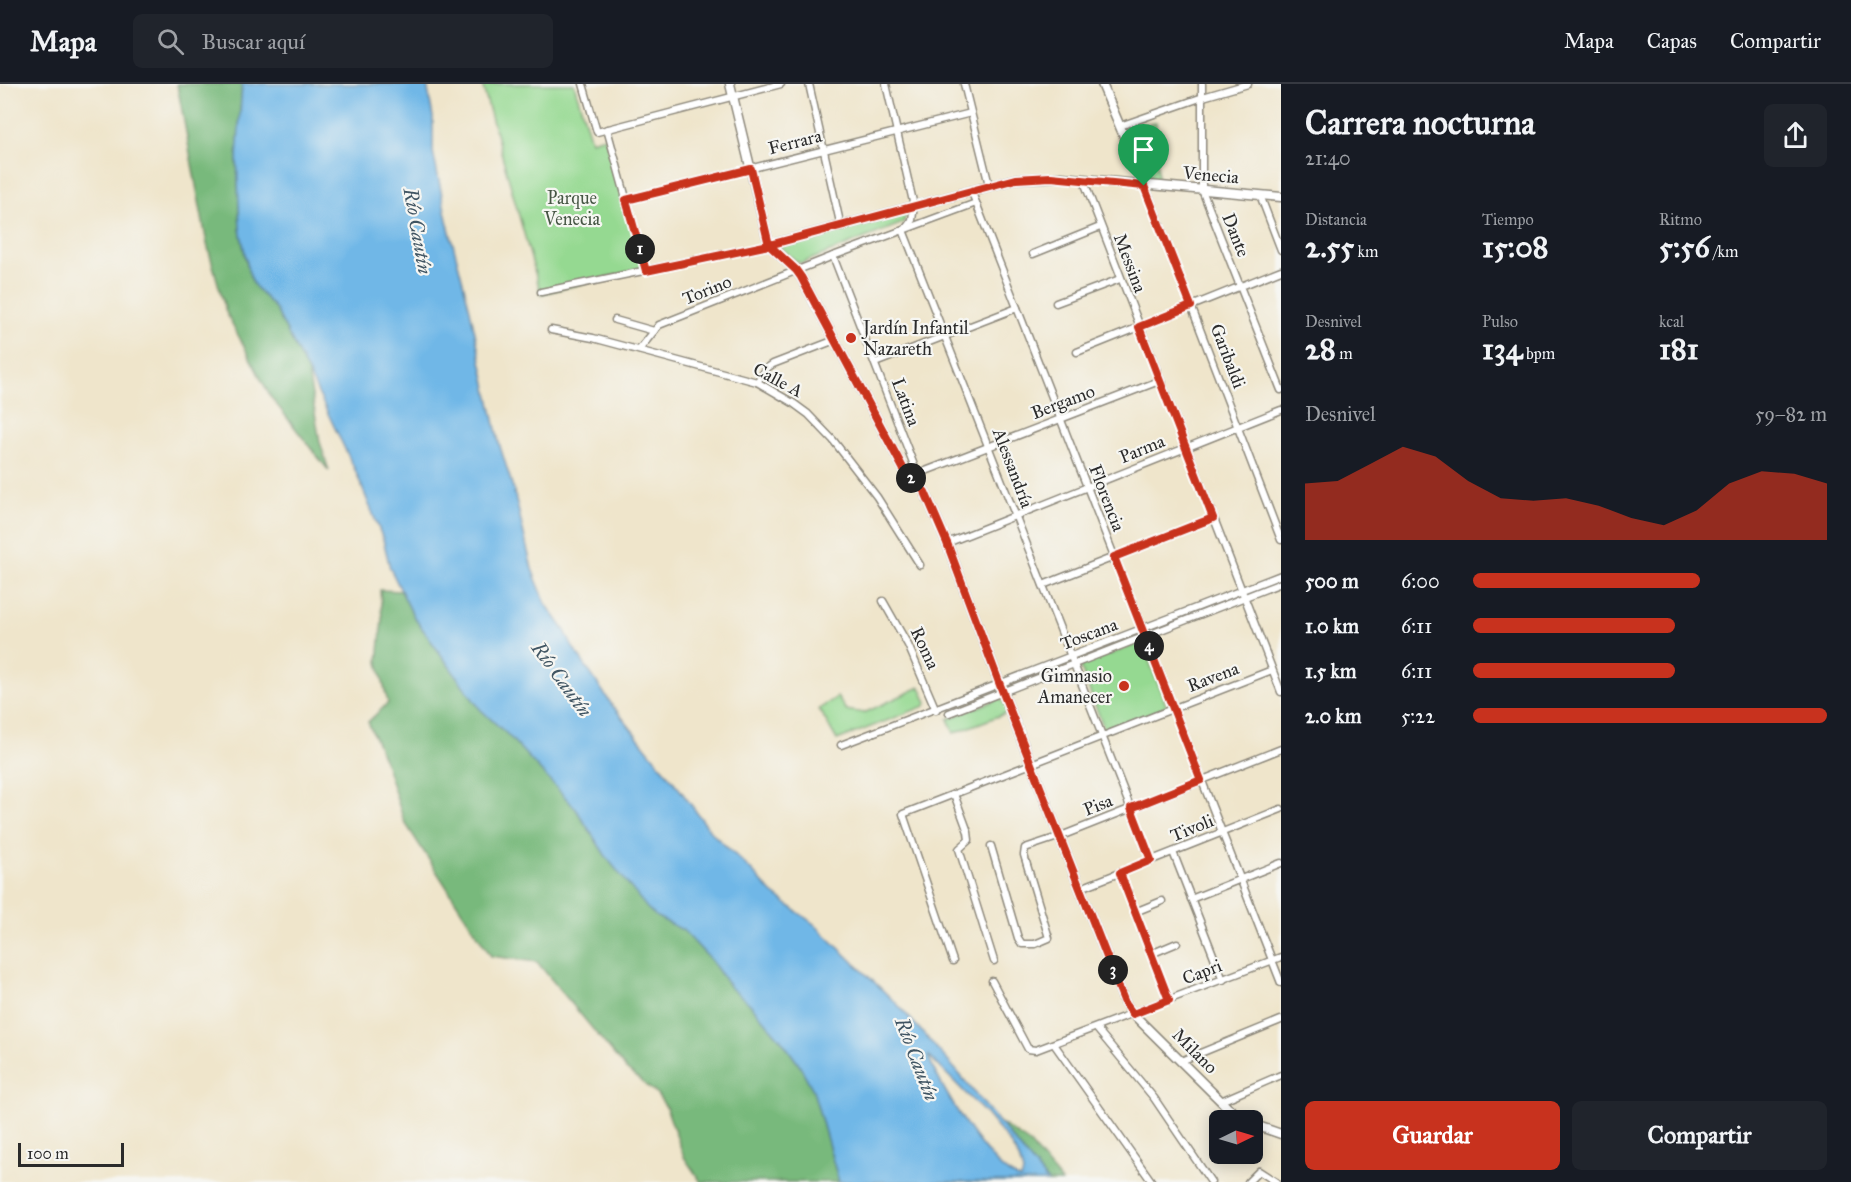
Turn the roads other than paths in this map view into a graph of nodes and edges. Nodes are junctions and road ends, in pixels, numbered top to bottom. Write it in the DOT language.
graph roads {
  1 [pos="583,84"];
  2 [pos="730,84"];
  3 [pos="781,84"];
  4 [pos="809,84"];
  5 [pos="886,84"];
  6 [pos="964,84"];
  7 [pos="1102,84"];
  8 [pos="1202,84"];
  9 [pos="1248,84"];
  10 [pos="733,96"];
  11 [pos="1203,97"];
  12 [pos="971,113"];
  13 [pos="1120,126"];
  14 [pos="607,129"];
  15 [pos="897,132"];
  16 [pos="825,150"];
  17 [pos="751,169"];
  18 [pos="1083,179"];
  19 [pos="989,185"];
  20 [pos="1144,186"];
  21 [pos="971,190"];
  22 [pos="1202,190"];
  23 [pos="1260,195"];
  24 [pos="1281,197"];
  25 [pos="626,200"];
  26 [pos="976,203"];
  27 [pos="914,206"];
  28 [pos="841,227"];
  29 [pos="1100,227"];
  30 [pos="903,231"];
  31 [pos="769,245"];
  32 [pos="1281,250"];
  33 [pos="1033,254"];
  34 [pos="833,256"];
  35 [pos="796,270"];
  36 [pos="1281,270"];
  37 [pos="646,271"];
  38 [pos="1120,279"];
  39 [pos="1240,286"];
  40 [pos="541,292"];
  41 [pos="1056,303"];
  42 [pos="1191,306"];
  43 [pos="1017,308"];
  44 [pos="615,320"];
  45 [pos="1139,327"];
  46 [pos="551,330"];
  47 [pos="654,331"];
  48 [pos="945,336"];
  49 [pos="835,340"];
  50 [pos="639,350"];
  51 [pos="1077,352"];
  52 [pos="875,363"];
  53 [pos="1159,381"];
  54 [pos="757,382"];
  55 [pos="1281,390"];
  56 [pos="1281,410"];
  57 [pos="1060,419"];
  58 [pos="1238,428"];
  59 [pos="988,447"];
  60 [pos="1186,448"];
  61 [pos="914,475"];
  62 [pos="1087,487"];
  63 [pos="1015,515"];
  64 [pos="1213,518"];
  65 [pos="1281,540"];
  66 [pos="947,543"];
  67 [pos="1114,557"];
  68 [pos="920,565"];
  69 [pos="1281,575"];
  70 [pos="1281,583"];
  71 [pos="1043,585"];
  72 [pos="1243,594"];
  73 [pos="883,601"];
  74 [pos="1144,633"];
  75 [pos="1072,661"];
  76 [pos="1272,670"];
  77 [pos="1002,688"];
  78 [pos="1281,692"];
  79 [pos="1174,709"];
  80 [pos="936,710"];
  81 [pos="949,713"];
  82 [pos="1102,736"];
  83 [pos="841,745"];
  84 [pos="1281,749"];
  85 [pos="1031,764"];
  86 [pos="1201,780"];
  87 [pos="954,794"];
  88 [pos="1131,808"];
  89 [pos="1281,809"];
  90 [pos="1222,832"];
  91 [pos="1061,836"];
  92 [pos="991,846"];
  93 [pos="1173,852"];
  94 [pos="1151,860"];
  95 [pos="1281,863"];
  96 [pos="1120,873"];
  97 [pos="1240,879"];
  98 [pos="1082,888"];
  99 [pos="1191,899"];
  100 [pos="1162,901"];
  101 [pos="1135,912"];
  102 [pos="1177,943"];
  103 [pos="1151,954"];
  104 [pos="1281,957"];
  105 [pos="953,961"];
  106 [pos="994,961"];
  107 [pos="1272,961"];
  108 [pos="1222,980"];
  109 [pos="992,981"];
  110 [pos="1281,984"];
  111 [pos="1169,1000"];
  112 [pos="1133,1014"];
  113 [pos="1281,1020"];
  114 [pos="1096,1028"];
  115 [pos="1054,1044"];
  116 [pos="1181,1061"];
  117 [pos="1281,1075"];
  118 [pos="1221,1101"];
  119 [pos="1232,1110"];
  120 [pos="1263,1128"];
  121 [pos="1281,1134"];
  122 [pos="1152,1182"];
  123 [pos="1211,1182"];
  124 [pos="1248,1182"];
  125 [pos="1276,1182"];
  1 -- 14 [label="street"];
  2 -- 10 [label="street"];
  3 -- 10 [label="street"];
  4 -- 16 [label="street"];
  5 -- 15 [label="street"];
  6 -- 12 [label="street"];
  7 -- 13 [label="street, Garibaldi"];
  8 -- 11 [label="street, Dante"];
  9 -- 11 [label="street"];
  10 -- 14 [label="street"];
  10 -- 17 [label="street"];
  11 -- 13 [label="street"];
  11 -- 22 [label="street, Dante"];
  12 -- 15 [label="street, Ferrara"];
  12 -- 19 [label="street"];
  13 -- 20 [label="street, Garibaldi"];
  14 -- 25 [label="street"];
  15 -- 16 [label="street, Ferrara"];
  15 -- 27 [label="street"];
  16 -- 17 [label="street, Ferrara"];
  16 -- 28 [label="street"];
  17 -- 25 [label="street, Ferrara"];
  17 -- 31 [label="street"];
  18 -- 19 [label="street, Venecia"];
  18 -- 20 [label="street, Venecia"];
  18 -- 29 [label="street, Messina"];
  19 -- 21 [label="street, Venecia"];
  20 -- 22 [label="street, Venecia"];
  20 -- 42 [label="street, Garibaldi"];
  21 -- 26 [label="street, Florencia"];
  21 -- 27 [label="street, Venecia"];
  22 -- 23 [label="street, Venecia"];
  22 -- 39 [label="street, Dante"];
  23 -- 24 [label="street, Venecia"];
  23 -- 32 [label="street"];
  25 -- 37 [label="street"];
  26 -- 30 [label="street"];
  26 -- 43 [label="street, Florencia"];
  27 -- 28 [label="street, Venecia"];
  27 -- 30 [label="street"];
  28 -- 31 [label="street, Venecia"];
  29 -- 33 [label="street"];
  29 -- 38 [label="street, Messina"];
  30 -- 34 [label="street"];
  30 -- 48 [label="street, Alessandría"];
  31 -- 35 [label="street, Milano"];
  31 -- 37 [label="street, Venecia"];
  34 -- 35 [label="street"];
  34 -- 52 [label="street, Latina"];
  35 -- 47 [label="street, Torino"];
  35 -- 49 [label="street, Milano"];
  36 -- 39 [label="street"];
  37 -- 40 [label="street, Venecia"];
  38 -- 41 [label="street"];
  38 -- 45 [label="street, Messina"];
  39 -- 42 [label="street"];
  39 -- 55 [label="street, Dante"];
  42 -- 45 [label="street"];
  42 -- 58 [label="street, Garibaldi"];
  43 -- 48 [label="street"];
  43 -- 57 [label="street, Florencia"];
  44 -- 47 [label="street"];
  45 -- 51 [label="street"];
  45 -- 53 [label="street, Messina"];
  46 -- 50 [label="street, Calle A"];
  47 -- 50 [label="street, Torino"];
  48 -- 52 [label="street"];
  48 -- 59 [label="street, Alessandría"];
  49 -- 54 [label="street"];
  49 -- 61 [label="street, Milano"];
  50 -- 54 [label="street, Calle A"];
  52 -- 61 [label="street, Latina"];
  53 -- 57 [label="street, Bergamo"];
  53 -- 60 [label="street, Messina"];
  54 -- 68 [label="street, Calle A"];
  56 -- 58 [label="street, Parma"];
  57 -- 59 [label="street, Bergamo"];
  57 -- 62 [label="street, Florencia"];
  58 -- 60 [label="street, Parma"];
  58 -- 65 [label="street, Garibaldi"];
  59 -- 61 [label="street, Bergamo"];
  59 -- 63 [label="street, Alessandría"];
  60 -- 62 [label="street, Parma"];
  60 -- 64 [label="street, Messina"];
  61 -- 66 [label="street, Milano"];
  62 -- 63 [label="street, Parma"];
  62 -- 67 [label="street, Florencia"];
  63 -- 66 [label="street, Parma"];
  63 -- 71 [label="street, Alessandría"];
  64 -- 67 [label="street"];
  64 -- 72 [label="street, Messina"];
  66 -- 77 [label="street, Milano"];
  67 -- 71 [label="street"];
  67 -- 74 [label="street, Florencia"];
  69 -- 72 [label="street, Toscana"];
  70 -- 72 [label="street, Toscana"];
  71 -- 75 [label="street, Alessandría"];
  72 -- 74 [label="street, Toscana"];
  72 -- 76 [label="street, Messina"];
  73 -- 80 [label="street, Roma"];
  74 -- 75 [label="street, Toscana"];
  74 -- 79 [label="street, Florencia"];
  75 -- 77 [label="street, Toscana"];
  75 -- 82 [label="street, Alessandría"];
  76 -- 78 [label="street, Messina"];
  76 -- 79 [label="street, Ravena"];
  77 -- 80 [label="street, Toscana"];
  77 -- 81 [label="street, Toscana"];
  77 -- 85 [label="street, Milano"];
  79 -- 82 [label="street, Ravena"];
  79 -- 86 [label="street, Florencia"];
  80 -- 83 [label="street, Toscana"];
  82 -- 85 [label="street, Ravena"];
  82 -- 88 [label="street, Alessandría"];
  84 -- 86 [label="street, Pisa"];
  85 -- 87 [label="street, Ravena"];
  85 -- 91 [label="street, Milano"];
  86 -- 88 [label="street, Pisa"];
  86 -- 90 [label="street, Florencia"];
  87 -- 105 [label="street, Ravena"];
  87 -- 106 [label="street"];
  88 -- 91 [label="street, Pisa"];
  88 -- 94 [label="street, Alessandría"];
  89 -- 90 [label="street, Tivoli"];
  90 -- 93 [label="street, Tivoli"];
  90 -- 97 [label="street, Florencia"];
  91 -- 92 [label="street, Pisa"];
  91 -- 98 [label="street, Milano"];
  93 -- 94 [label="street, Tivoli"];
  93 -- 99 [label="street"];
  94 -- 96 [label="street, Tivoli"];
  95 -- 97 [label="street"];
  96 -- 98 [label="street, Tivoli"];
  96 -- 101 [label="street"];
  97 -- 99 [label="street"];
  97 -- 107 [label="street, Florencia"];
  98 -- 112 [label="street, Milano"];
  99 -- 108 [label="street"];
  100 -- 101 [label="street"];
  101 -- 103 [label="street"];
  102 -- 103 [label="street"];
  103 -- 111 [label="street"];
  104 -- 107 [label="street, Capri"];
  107 -- 108 [label="street, Capri"];
  107 -- 110 [label="street, Florencia"];
  108 -- 111 [label="street, Capri"];
  109 -- 115 [label="street, Capri"];
  111 -- 112 [label="street, Capri"];
  112 -- 114 [label="street, Capri"];
  112 -- 116 [label="street, Milano"];
  113 -- 116 [label="street"];
  114 -- 115 [label="street, Capri"];
  114 -- 123 [label="street"];
  115 -- 122 [label="street"];
  116 -- 118 [label="street, Milano"];
  117 -- 118 [label="street"];
  118 -- 119 [label="street, Milano"];
  120 -- 121 [label="street"];
  124 -- 125 [label="street"];
}
